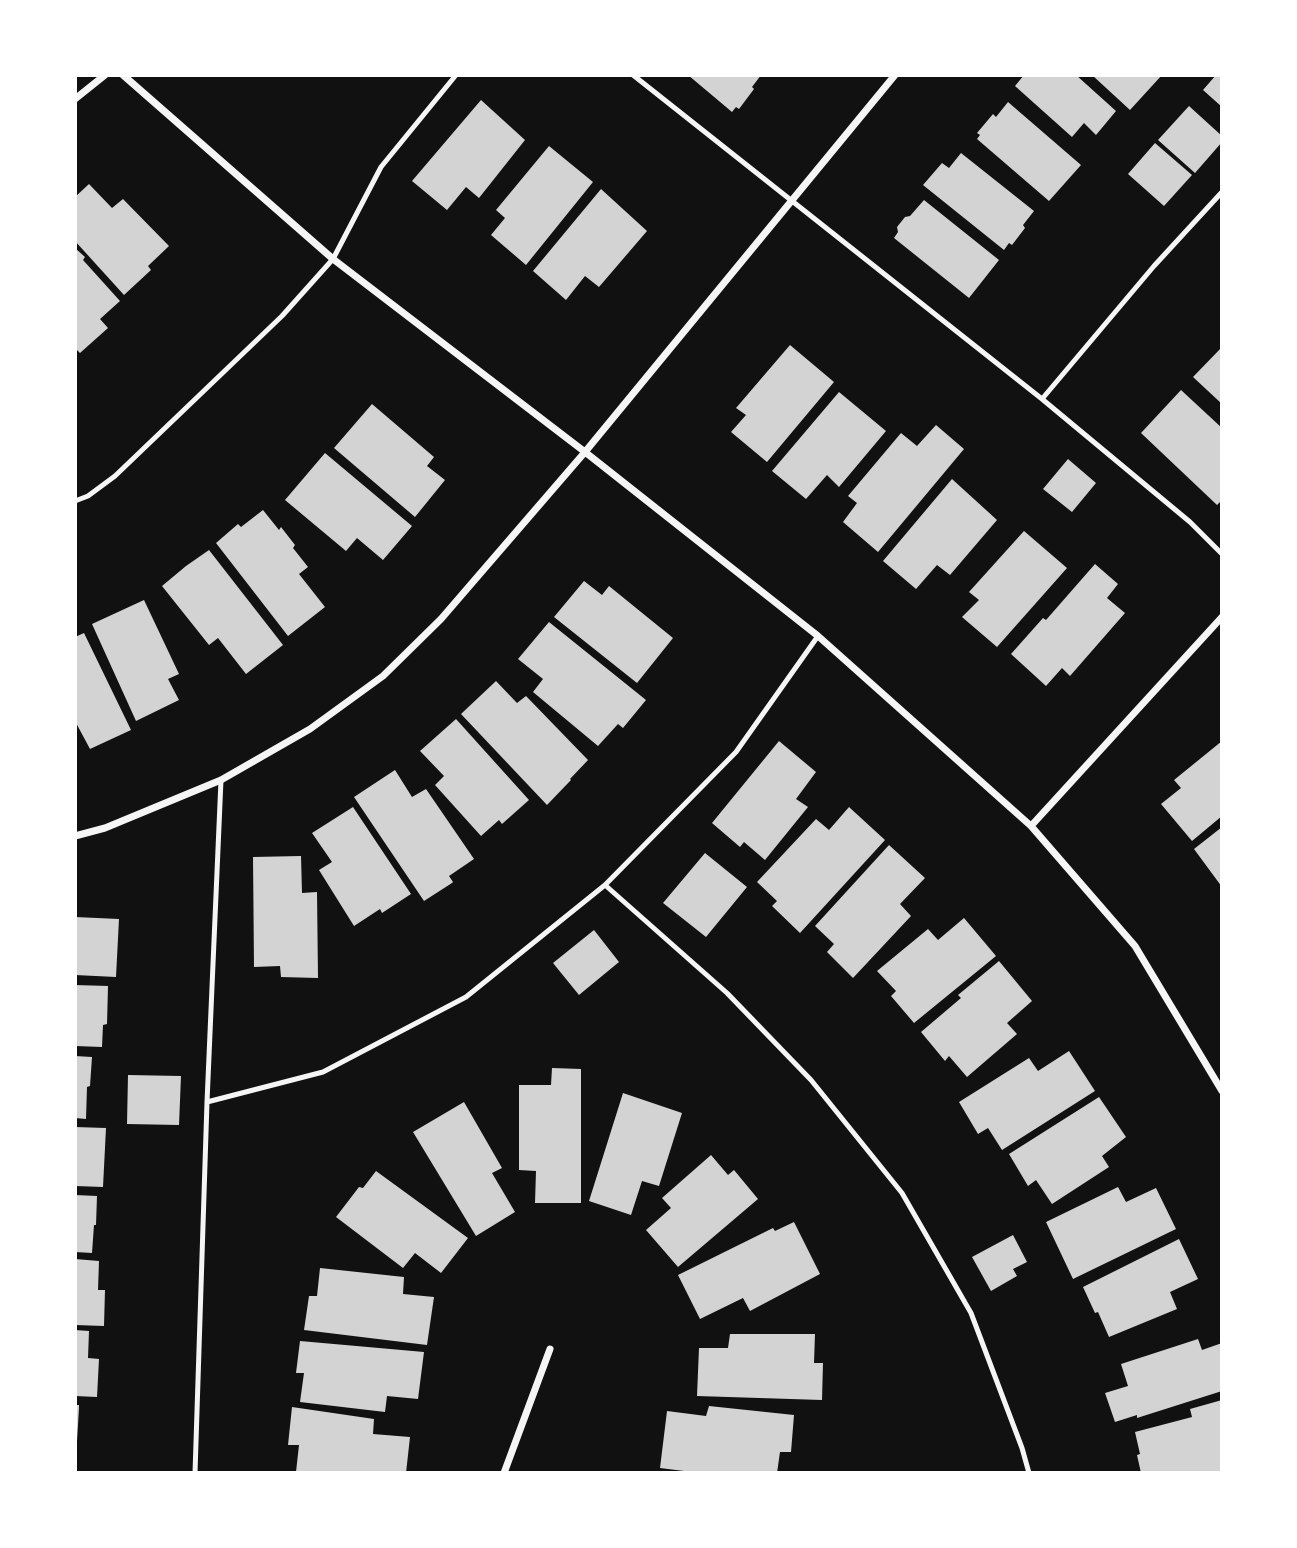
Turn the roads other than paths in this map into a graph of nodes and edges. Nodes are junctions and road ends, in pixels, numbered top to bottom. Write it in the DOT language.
graph roads {
  1 [pos="105,75"];
  2 [pos="123,75"];
  3 [pos="456,75"];
  4 [pos="633,75"];
  5 [pos="895,75"];
  6 [pos="75,99"];
  7 [pos="1222,192"];
  8 [pos="793,200"];
  9 [pos="333,259"];
  10 [pos="1042,399"];
  11 [pos="585,452"];
  12 [pos="75,501"];
  13 [pos="1222,554"];
  14 [pos="1222,617"];
  15 [pos="818,636"];
  16 [pos="221,780"];
  17 [pos="1031,826"];
  18 [pos="75,836"];
  19 [pos="605,885"];
  20 [pos="1222,1091"];
  21 [pos="207,1102"];
  22 [pos="550,1349"];
  23 [pos="195,1473"];
  24 [pos="504,1473"];
  25 [pos="1029,1473"];
  1 -- 6 [label="street"];
  2 -- 9 [label="street"];
  3 -- 9 [label="lane"];
  4 -- 8 [label="lane"];
  5 -- 8 [label="street"];
  7 -- 10 [label="lane"];
  8 -- 10 [label="lane"];
  8 -- 11 [label="street"];
  9 -- 11 [label="street"];
  9 -- 12 [label="lane"];
  10 -- 13 [label="lane"];
  11 -- 15 [label="street"];
  11 -- 16 [label="street"];
  14 -- 17 [label="street"];
  15 -- 17 [label="street"];
  15 -- 19 [label="lane"];
  16 -- 18 [label="street"];
  16 -- 21 [label="lane"];
  17 -- 20 [label="street"];
  19 -- 21 [label="lane"];
  19 -- 25 [label="lane"];
  21 -- 23 [label="lane"];
  22 -- 24 [label="street"];
}
